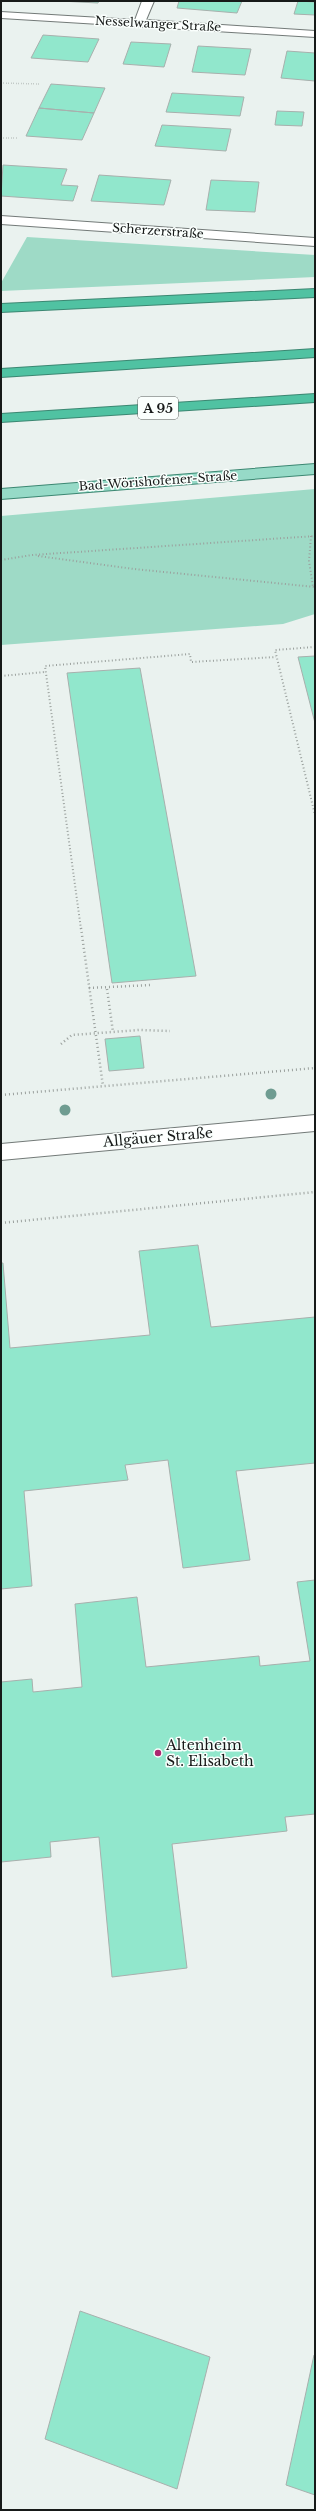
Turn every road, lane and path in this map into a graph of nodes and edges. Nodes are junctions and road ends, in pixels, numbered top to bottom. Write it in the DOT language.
graph roads {
  1 [pos="148,1"];
  2 [pos="1,15"];
  3 [pos="139,23"];
  4 [pos="315,34"];
  5 [pos="1,83"];
  6 [pos="40,84"];
  7 [pos="1,138"];
  8 [pos="17,138"];
  9 [pos="1,220"];
  10 [pos="315,242"];
  11 [pos="315,293"];
  12 [pos="1,308"];
  13 [pos="315,354"];
  14 [pos="1,373"];
  15 [pos="315,398"];
  16 [pos="1,418"];
  17 [pos="315,469"];
  18 [pos="1,494"];
  19 [pos="311,536"];
  20 [pos="315,536"];
  21 [pos="32,555"];
  22 [pos="1,560"];
  23 [pos="314,587"];
  24 [pos="315,647"];
  25 [pos="276,657"];
  26 [pos="45,672"];
  27 [pos="1,676"];
  28 [pos="315,815"];
  29 [pos="151,984"];
  30 [pos="89,988"];
  31 [pos="107,989"];
  32 [pos="113,1032"];
  33 [pos="170,1032"];
  34 [pos="96,1034"];
  35 [pos="61,1044"];
  36 [pos="315,1068"];
  37 [pos="103,1086"];
  38 [pos="1,1095"];
  39 [pos="315,1123"];
  40 [pos="1,1152"];
  41 [pos="315,1192"];
  42 [pos="1,1223"];
  1 -- 3 [label="street"];
  2 -- 3 [label="street, Nesselwanger Straße"];
  3 -- 4 [label="street, Nesselwanger Straße"];
  5 -- 6 [label="path"];
  7 -- 8 [label="path"];
  9 -- 10 [label="street, Scherzerstraße"];
  11 -- 12 [label="highway"];
  13 -- 14 [label="highway"];
  15 -- 16 [label="highway, A 95"];
  17 -- 18 [label="main road, Bad-Wörishofener-Straße"];
  19 -- 20 [label="path"];
  19 -- 21 [label="path"];
  19 -- 23 [label="path"];
  21 -- 22 [label="path"];
  21 -- 23 [label="path"];
  24 -- 25 [label="path"];
  25 -- 26 [label="path"];
  25 -- 28 [label="path"];
  26 -- 27 [label="path"];
  26 -- 30 [label="path"];
  29 -- 31 [label="path"];
  30 -- 31 [label="path"];
  30 -- 34 [label="path"];
  31 -- 32 [label="path"];
  32 -- 33 [label="path"];
  32 -- 34 [label="path"];
  34 -- 35 [label="path"];
  34 -- 37 [label="path"];
  36 -- 37 [label="path"];
  37 -- 38 [label="path"];
  39 -- 40 [label="street, Allgäuer Straße"];
  41 -- 42 [label="path"];
}
